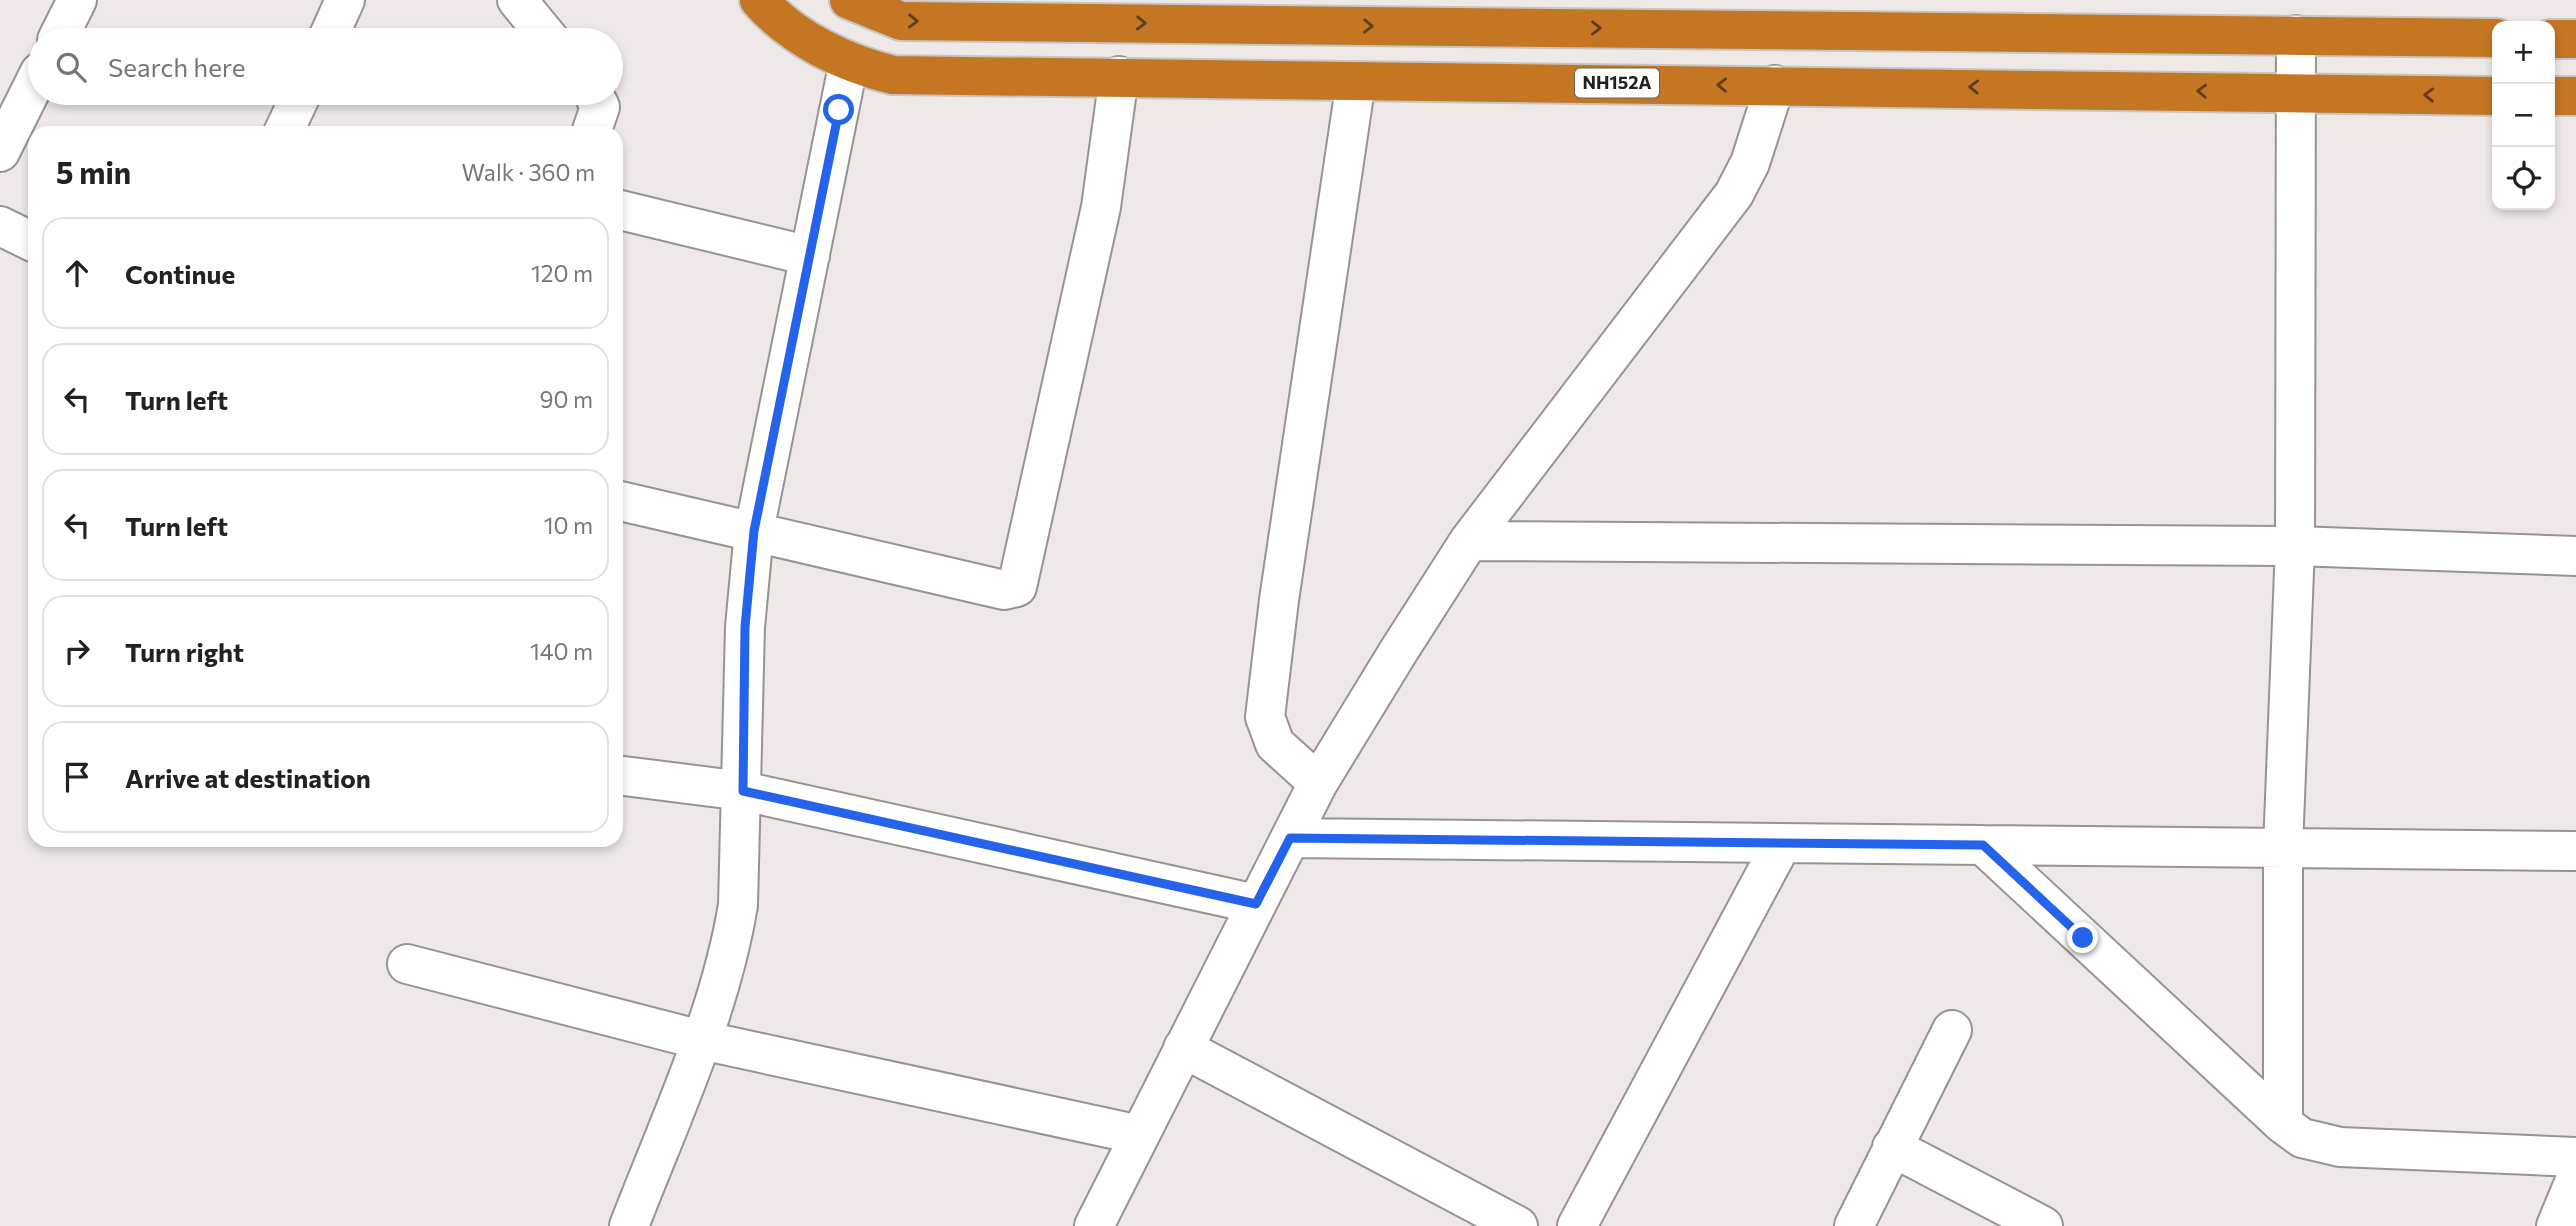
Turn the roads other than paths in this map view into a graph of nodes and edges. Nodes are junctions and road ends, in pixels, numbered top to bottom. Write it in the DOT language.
graph roads {
  1 [pos="77,0"];
  2 [pos="345,0"];
  3 [pos="517,0"];
  4 [pos="759,0"];
  5 [pos="849,0"];
  6 [pos="63,28"];
  7 [pos="332,28"];
  8 [pos="540,28"];
  9 [pos="2296,36"];
  10 [pos="2492,38"];
  11 [pos="2555,39"];
  12 [pos="2576,39"];
  13 [pos="849,61"];
  14 [pos="1119,76"];
  15 [pos="1356,81"];
  16 [pos="1775,85"];
  17 [pos="2297,94"];
  18 [pos="28,96"];
  19 [pos="2492,96"];
  20 [pos="2555,96"];
  21 [pos="2576,96"];
  22 [pos="297,105"];
  23 [pos="599,105"];
  24 [pos="287,126"];
  25 [pos="593,126"];
  26 [pos="0,152"];
  27 [pos="623,211"];
  28 [pos="0,226"];
  29 [pos="28,240"];
  30 [pos="810,256"];
  31 [pos="623,502"];
  32 [pos="754,531"];
  33 [pos="1469,541"];
  34 [pos="2295,546"];
  35 [pos="2576,556"];
  36 [pos="623,776"];
  37 [pos="1318,783"];
  38 [pos="743,791"];
  39 [pos="1290,838"];
  40 [pos="1782,844"];
  41 [pos="1983,845"];
  42 [pos="2283,848"];
  43 [pos="2576,851"];
  44 [pos="1256,904"];
  45 [pos="407,964"];
  46 [pos="1952,1030"];
  47 [pos="701,1040"];
  48 [pos="1183,1048"];
  49 [pos="2283,1124"];
  50 [pos="1140,1135"];
  51 [pos="1892,1147"];
  52 [pos="2576,1157"];
  53 [pos="2576,1178"];
  54 [pos="629,1226"];
  55 [pos="1094,1226"];
  56 [pos="1518,1226"];
  57 [pos="1577,1226"];
  58 [pos="1854,1226"];
  59 [pos="2043,1226"];
  60 [pos="2556,1226"];
  1 -- 6 [label="street"];
  2 -- 7 [label="street"];
  3 -- 8 [label="street"];
  4 -- 13 [label="highway, NH152A"];
  5 -- 9 [label="highway, one-way"];
  9 -- 10 [label="highway"];
  9 -- 17 [label="street"];
  11 -- 12 [label="highway"];
  13 -- 14 [label="highway, NH152A"];
  13 -- 30 [label="street"];
  14 -- 15 [label="highway, NH152A"];
  14 -- 32 [label="street"];
  16 -- 15 [label="highway, NH152A, one-way"];
  15 -- 37 [label="street"];
  17 -- 16 [label="highway, NH152A, one-way"];
  16 -- 33 [label="street"];
  19 -- 17 [label="highway, NH152A, one-way"];
  17 -- 34 [label="street"];
  18 -- 26 [label="street"];
  20 -- 21 [label="highway"];
  22 -- 24 [label="street"];
  23 -- 25 [label="street"];
  27 -- 30 [label="street"];
  28 -- 29 [label="street"];
  30 -- 32 [label="street"];
  31 -- 32 [label="street"];
  32 -- 38 [label="street"];
  33 -- 34 [label="street"];
  33 -- 37 [label="street"];
  34 -- 35 [label="street"];
  34 -- 42 [label="street"];
  36 -- 38 [label="street"];
  37 -- 39 [label="street"];
  38 -- 44 [label="street"];
  38 -- 47 [label="street"];
  39 -- 40 [label="street"];
  39 -- 44 [label="street"];
  40 -- 41 [label="street"];
  40 -- 57 [label="street"];
  41 -- 42 [label="street"];
  41 -- 49 [label="street"];
  42 -- 43 [label="street"];
  42 -- 49 [label="street"];
  44 -- 48 [label="street"];
  45 -- 47 [label="street"];
  46 -- 51 [label="street"];
  47 -- 50 [label="street"];
  47 -- 54 [label="street"];
  48 -- 50 [label="street"];
  48 -- 56 [label="street"];
  49 -- 52 [label="street"];
  50 -- 55 [label="street"];
  51 -- 58 [label="street"];
  51 -- 59 [label="street"];
  53 -- 60 [label="street"];
}
